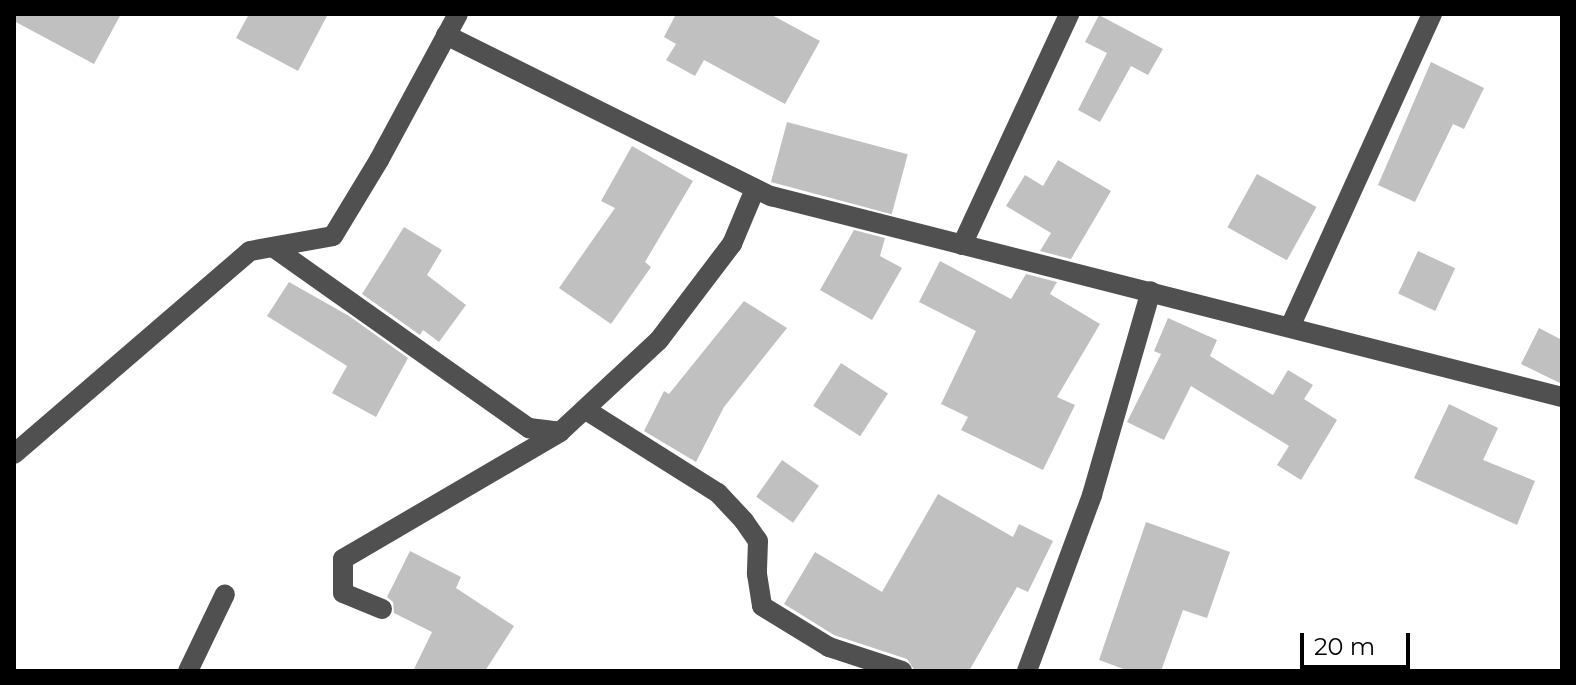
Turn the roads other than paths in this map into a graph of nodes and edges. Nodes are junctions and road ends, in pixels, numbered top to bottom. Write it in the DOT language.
graph roads {
  1 [pos="458,14"];
  2 [pos="1069,14"];
  3 [pos="1432,14"];
  4 [pos="446,35"];
  5 [pos="755,189"];
  6 [pos="962,245"];
  7 [pos="273,247"];
  8 [pos="1151,291"];
  9 [pos="1290,327"];
  10 [pos="1562,397"];
  11 [pos="586,410"];
  12 [pos="560,432"];
  13 [pos="14,454"];
  14 [pos="225,594"];
  15 [pos="382,609"];
  16 [pos="188,671"];
  17 [pos="902,671"];
  18 [pos="1027,671"];
  1 -- 4 [label="street"];
  2 -- 6 [label="street"];
  3 -- 9 [label="street"];
  4 -- 5 [label="street"];
  4 -- 7 [label="street"];
  5 -- 6 [label="street"];
  5 -- 11 [label="street"];
  6 -- 8 [label="street"];
  7 -- 12 [label="street"];
  7 -- 13 [label="street"];
  8 -- 9 [label="street"];
  8 -- 18 [label="street"];
  9 -- 10 [label="street"];
  11 -- 12 [label="street"];
  11 -- 17 [label="street"];
  12 -- 15 [label="street"];
  14 -- 16 [label="street"];
}
